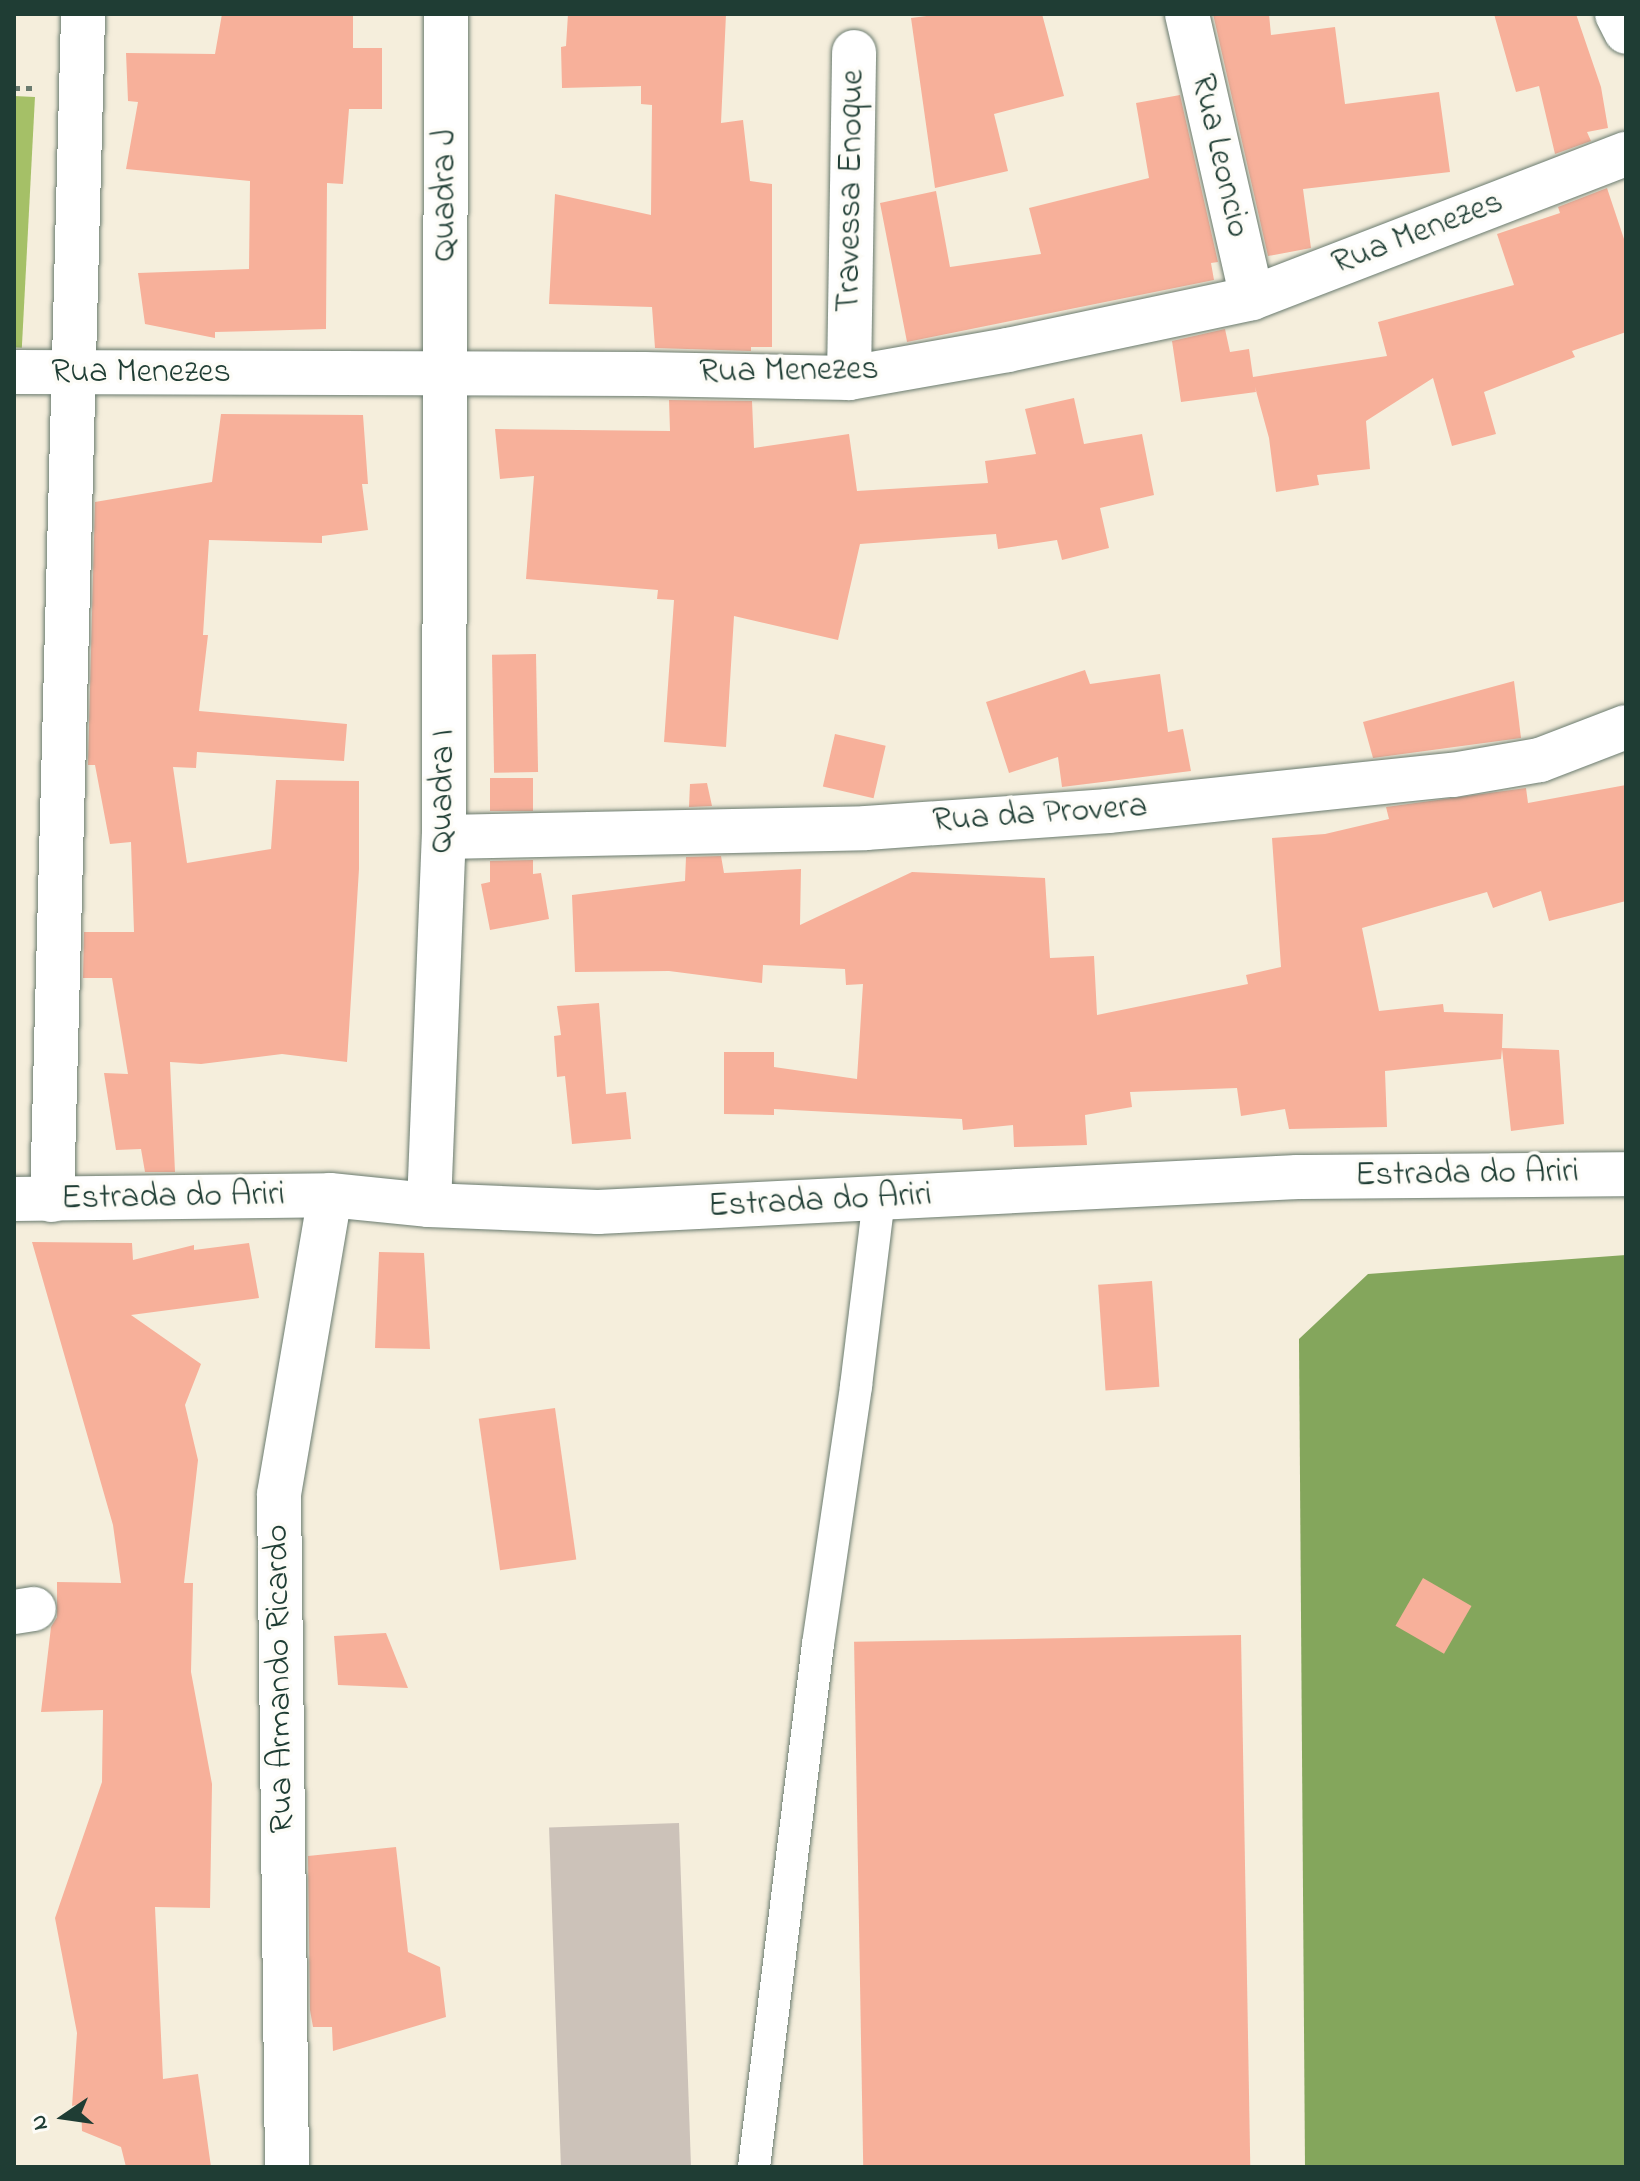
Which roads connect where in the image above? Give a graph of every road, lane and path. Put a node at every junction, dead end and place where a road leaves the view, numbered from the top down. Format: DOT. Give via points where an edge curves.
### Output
graph roads {
  1 [pos="83,14"];
  2 [pos="446,14"];
  3 [pos="1187,14"];
  4 [pos="1617,14"];
  5 [pos="1626,32"];
  6 [pos="854,52"];
  7 [pos="1626,154"];
  8 [pos="1252,298"];
  9 [pos="14,372"];
  10 [pos="74,374"];
  11 [pos="446,375"];
  12 [pos="849,378"];
  13 [pos="1626,727"];
  14 [pos="444,837"];
  15 [pos="1626,1174"];
  16 [pos="330,1195"];
  17 [pos="33,1199"];
  18 [pos="879,1199"];
  19 [pos="429,1205"];
  20 [pos="287,2167"];
  21 [pos="754,2167"];
  1 -- 10 [label="street"];
  2 -- 11 [label="street, Quadra J"];
  3 -- 8 [label="street, Rua Leoncio"];
  4 -- 5 [label="street"];
  6 -- 12 [label="street, Travessa Enoque"];
  7 -- 8 [label="street, Rua Menezes"];
  8 -- 12 [label="street, Rua Menezes"];
  9 -- 10 [label="street, Rua Menezes"];
  10 -- 11 [label="street, Rua Menezes"];
  10 -- 17 [label="street"];
  11 -- 12 [label="street, Rua Menezes"];
  11 -- 14 [label="street, Quadra I"];
  13 -- 14 [label="street, Rua da Provera" via="1540,760 1453,775 1108,811 866,828"];
  14 -- 19 [label="street, Quadra I"];
  15 -- 18 [label="street, Estrada do Ariri" via="1297,1177"];
  16 -- 17 [label="street, Estrada do Ariri"];
  16 -- 19 [label="street, Estrada do Ariri"];
  16 -- 20 [label="street, Rua Armando Ricardo" via="279,1494"];
  18 -- 19 [label="street, Estrada do Ariri" via="598,1212"];
  18 -- 21 [label="lane"];
}
